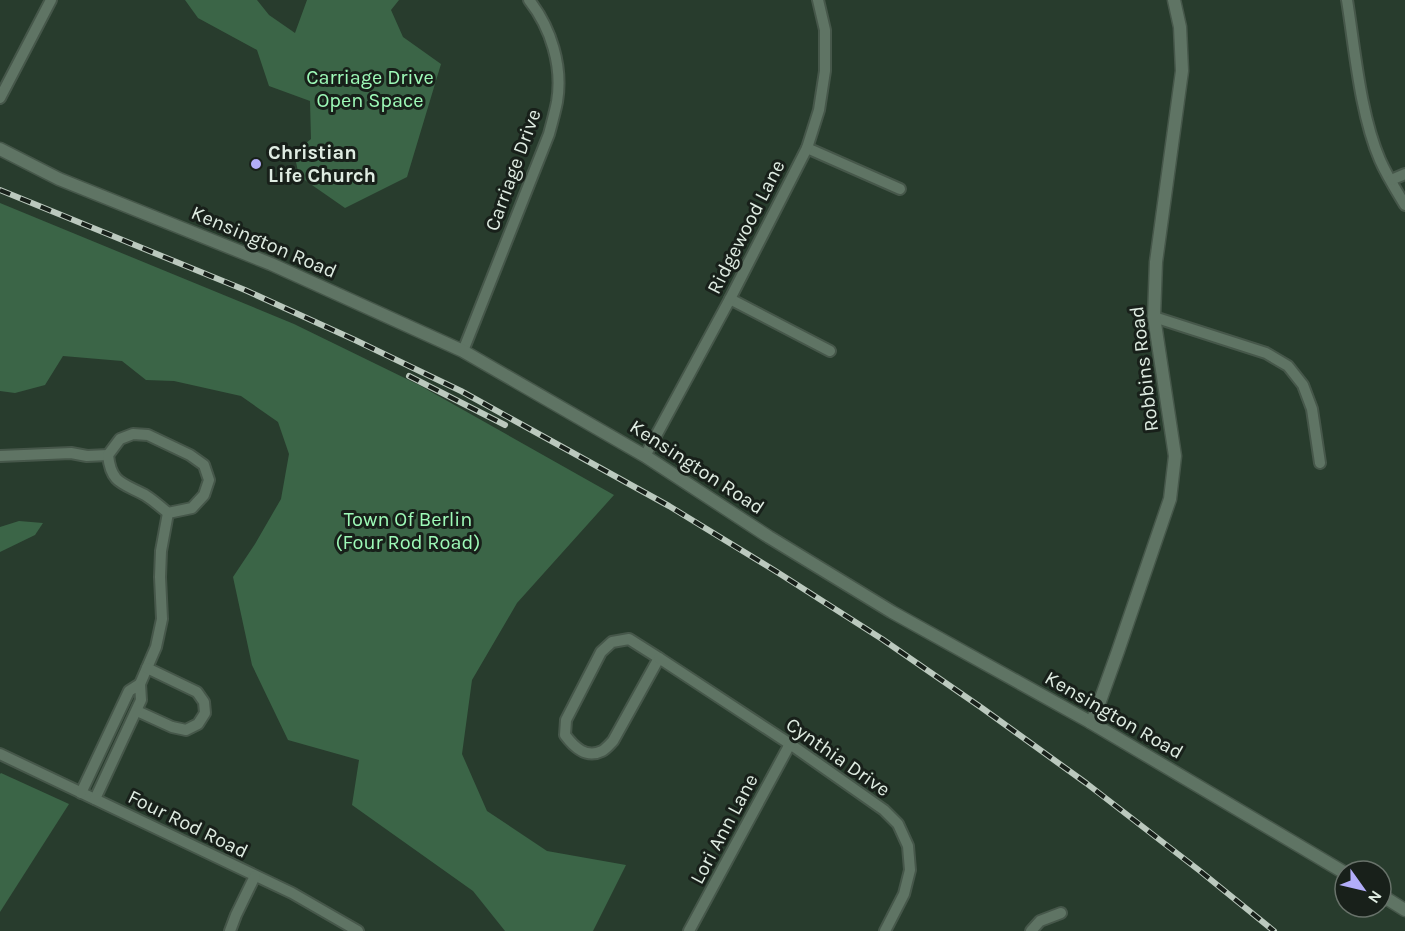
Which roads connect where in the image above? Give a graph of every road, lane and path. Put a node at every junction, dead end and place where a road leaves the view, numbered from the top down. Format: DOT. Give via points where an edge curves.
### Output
graph roads {
  1 [pos="51,0"];
  2 [pos="529,0"];
  3 [pos="818,0"];
  4 [pos="1174,0"];
  5 [pos="1347,0"];
  6 [pos="0,98"];
  7 [pos="807,148"];
  8 [pos="0,149"];
  9 [pos="1405,174"];
  10 [pos="1391,180"];
  11 [pos="900,189"];
  12 [pos="1405,205"];
  13 [pos="730,299"];
  14 [pos="1154,317"];
  15 [pos="463,351"];
  16 [pos="830,351"];
  17 [pos="108,455"];
  18 [pos="0,456"];
  19 [pos="645,456"];
  20 [pos="1320,463"];
  21 [pos="168,513"];
  22 [pos="659,658"];
  23 [pos="147,668"];
  24 [pos="140,684"];
  25 [pos="136,711"];
  26 [pos="1090,722"];
  27 [pos="790,744"];
  28 [pos="0,754"];
  29 [pos="81,793"];
  30 [pos="95,799"];
  31 [pos="1333,866"];
  32 [pos="255,876"];
  33 [pos="1061,913"];
  34 [pos="694,929"];
  35 [pos="230,931"];
  36 [pos="358,931"];
  37 [pos="885,931"];
  38 [pos="1030,931"];
  1 -- 6 [label="street"];
  2 -- 15 [label="street, Carriage Drive" via="552,39 558,70 557,100 549,134"];
  3 -- 7 [label="street, Ridgewood Lane" via="825,30 825,71 819,110"];
  4 -- 14 [label="street, Robbins Road" via="1182,71 1156,262"];
  5 -- 10 [label="street" via="1371,136"];
  7 -- 11 [label="street"];
  7 -- 13 [label="street, Ridgewood Lane"];
  8 -- 15 [label="street, Kensington Road" via="59,179 270,264"];
  9 -- 10 [label="street"];
  10 -- 12 [label="street"];
  13 -- 16 [label="street"];
  13 -- 19 [label="street, Ridgewood Lane"];
  14 -- 20 [label="street" via="1266,353 1288,366 1303,386 1312,409"];
  14 -- 26 [label="street, Robbins Road" via="1175,456 1170,499"];
  15 -- 19 [label="street, Kensington Road"];
  17 -- 18 [label="street"];
  17 -- 21 [label="street" via="109,468 118,482 148,497"];
  17 -- 21 [label="street" via="120,439 133,434 148,435 204,465 209,480 204,495 192,508"];
  19 -- 26 [label="street, Kensington Road" via="892,612"];
  21 -- 23 [label="street" via="161,551 162,619"];
  22 -- 22 [label="street, Cynthia Drive" via="629,639 612,642 601,652 566,720 565,735 573,746 587,754 601,751 613,741"];
  22 -- 27 [label="street, Cynthia Drive"];
  23 -- 24 [label="street"];
  23 -- 25 [label="street" via="197,692 204,702 205,714 198,724 186,730"];
  24 -- 25 [label="street" via="141,700"];
  24 -- 29 [label="street" via="129,691"];
  25 -- 30 [label="street"];
  26 -- 31 [label="street, Kensington Road"];
  27 -- 34 [label="street, Lori Ann Lane"];
  27 -- 37 [label="street, Cynthia Drive" via="898,824 908,846 910,870 904,894"];
  28 -- 29 [label="street, Four Rod Road"];
  29 -- 30 [label="street, Four Rod Road"];
  30 -- 32 [label="street, Four Rod Road"];
  32 -- 35 [label="street"];
  32 -- 36 [label="street, Four Rod Road"];
  33 -- 38 [label="street" via="1040,921"];
}
